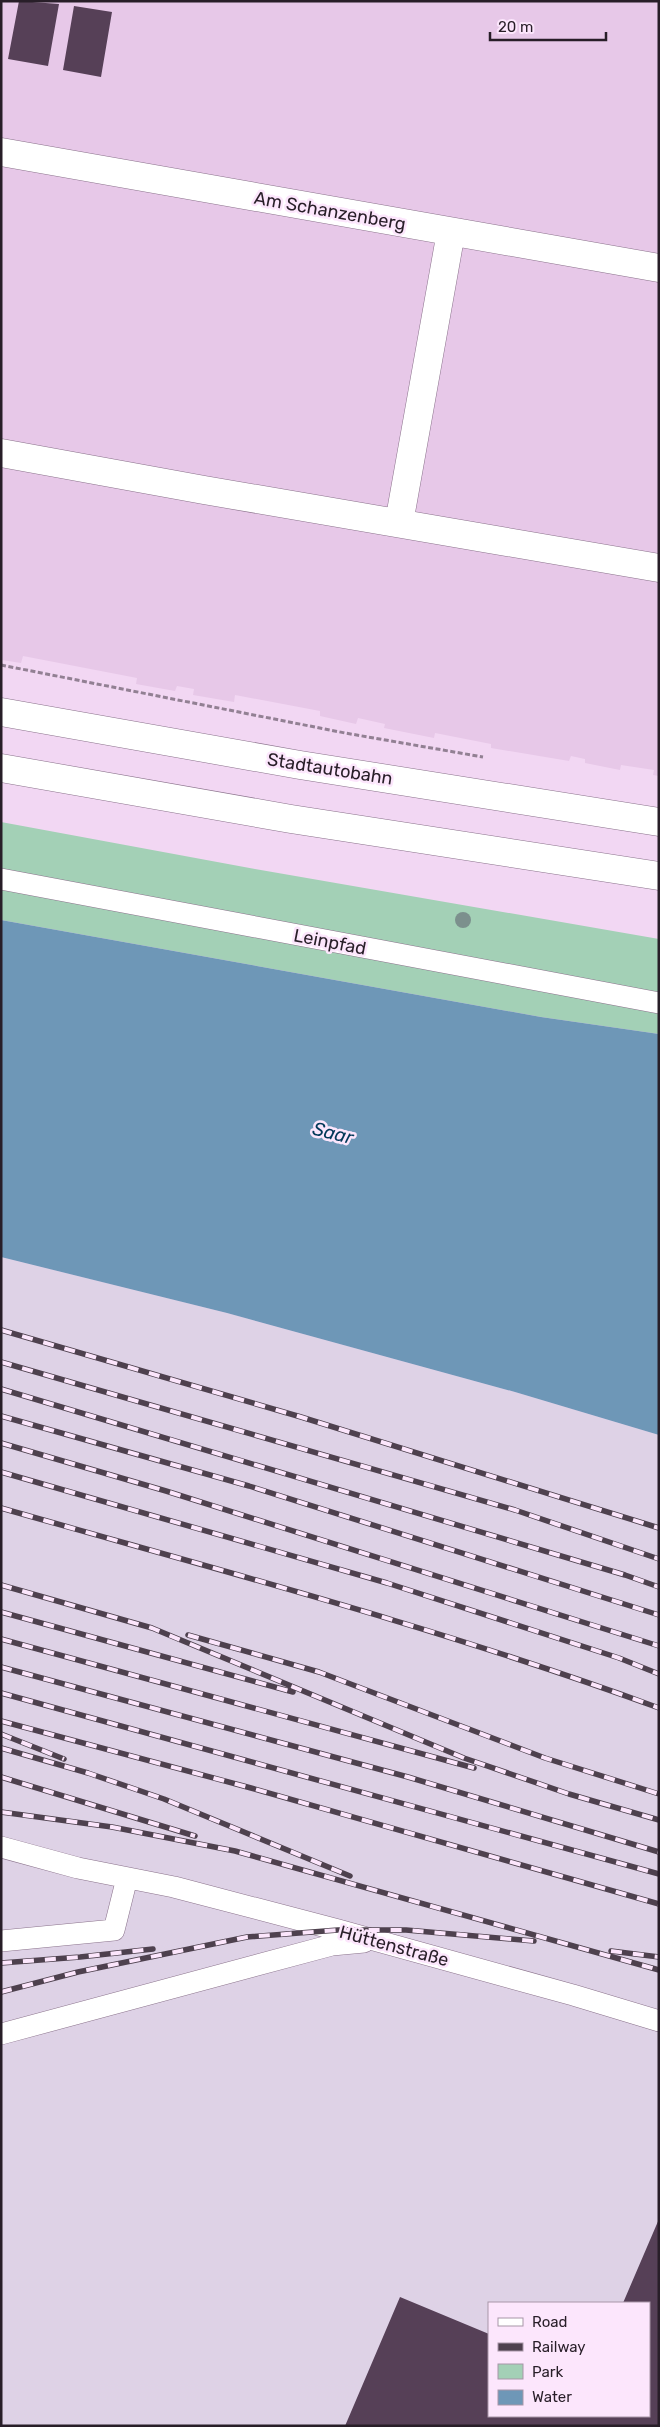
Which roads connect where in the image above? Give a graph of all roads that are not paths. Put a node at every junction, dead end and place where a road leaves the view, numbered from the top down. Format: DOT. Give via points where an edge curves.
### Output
graph roads {
  1 [pos="1,152"];
  2 [pos="451,232"];
  3 [pos="659,268"];
  4 [pos="1,453"];
  5 [pos="399,523"];
  6 [pos="659,568"];
  7 [pos="1,712"];
  8 [pos="1,768"];
  9 [pos="659,822"];
  10 [pos="659,876"];
  11 [pos="1,879"];
  12 [pos="659,1003"];
  13 [pos="1,1847"];
  14 [pos="127,1878"];
  15 [pos="376,1940"];
  16 [pos="1,1941"];
  17 [pos="659,2021"];
  18 [pos="1,2034"];
  1 -- 2 [label="main road, Am Schanzenberg"];
  2 -- 3 [label="main road, Am Schanzenberg"];
  2 -- 5 [label="main road"];
  4 -- 5 [label="main road"];
  5 -- 6 [label="main road"];
  7 -- 9 [label="main road, Stadtautobahn" via="300,765"];
  8 -- 10 [label="main road" via="291,819"];
  11 -- 12 [label="lane, Leinpfad"];
  13 -- 14 [label="lane, Hüttenstraße"];
  14 -- 15 [label="lane, Hüttenstraße" via="174,1887"];
  14 -- 16 [label="lane" via="114,1930"];
  15 -- 17 [label="lane, Hüttenstraße"];
  15 -- 18 [label="lane" via="332,1946"];
}
